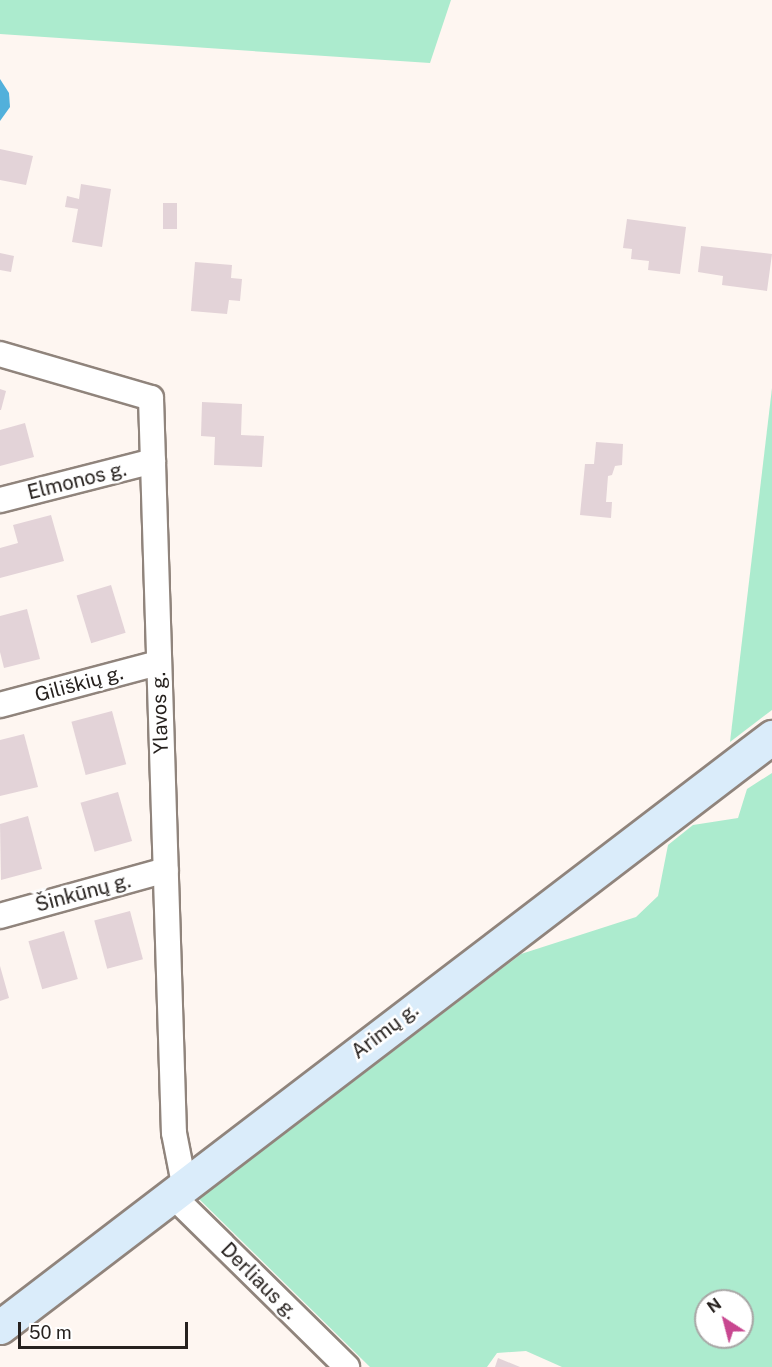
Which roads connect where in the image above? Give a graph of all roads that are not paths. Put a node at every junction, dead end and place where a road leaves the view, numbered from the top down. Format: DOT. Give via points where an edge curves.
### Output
graph roads {
  1 [pos="0,354"];
  2 [pos="153,461"];
  3 [pos="0,500"];
  4 [pos="158,663"];
  5 [pos="0,705"];
  6 [pos="772,736"];
  7 [pos="166,870"];
  8 [pos="0,916"];
  9 [pos="178,1189"];
  10 [pos="0,1327"];
  11 [pos="347,1367"];
  1 -- 2 [label="street, Ylavos g." via="151,398"];
  2 -- 3 [label="street, Elmonos g."];
  2 -- 4 [label="street, Ylavos g."];
  4 -- 5 [label="street, Giliškių g."];
  4 -- 7 [label="street, Ylavos g."];
  6 -- 9 [label="main road, Arimų g."];
  7 -- 8 [label="street, Šinkūnų g."];
  7 -- 9 [label="street, Ylavos g."];
  9 -- 10 [label="main road, Arimų g."];
  9 -- 11 [label="street, Derliaus g."];
}
